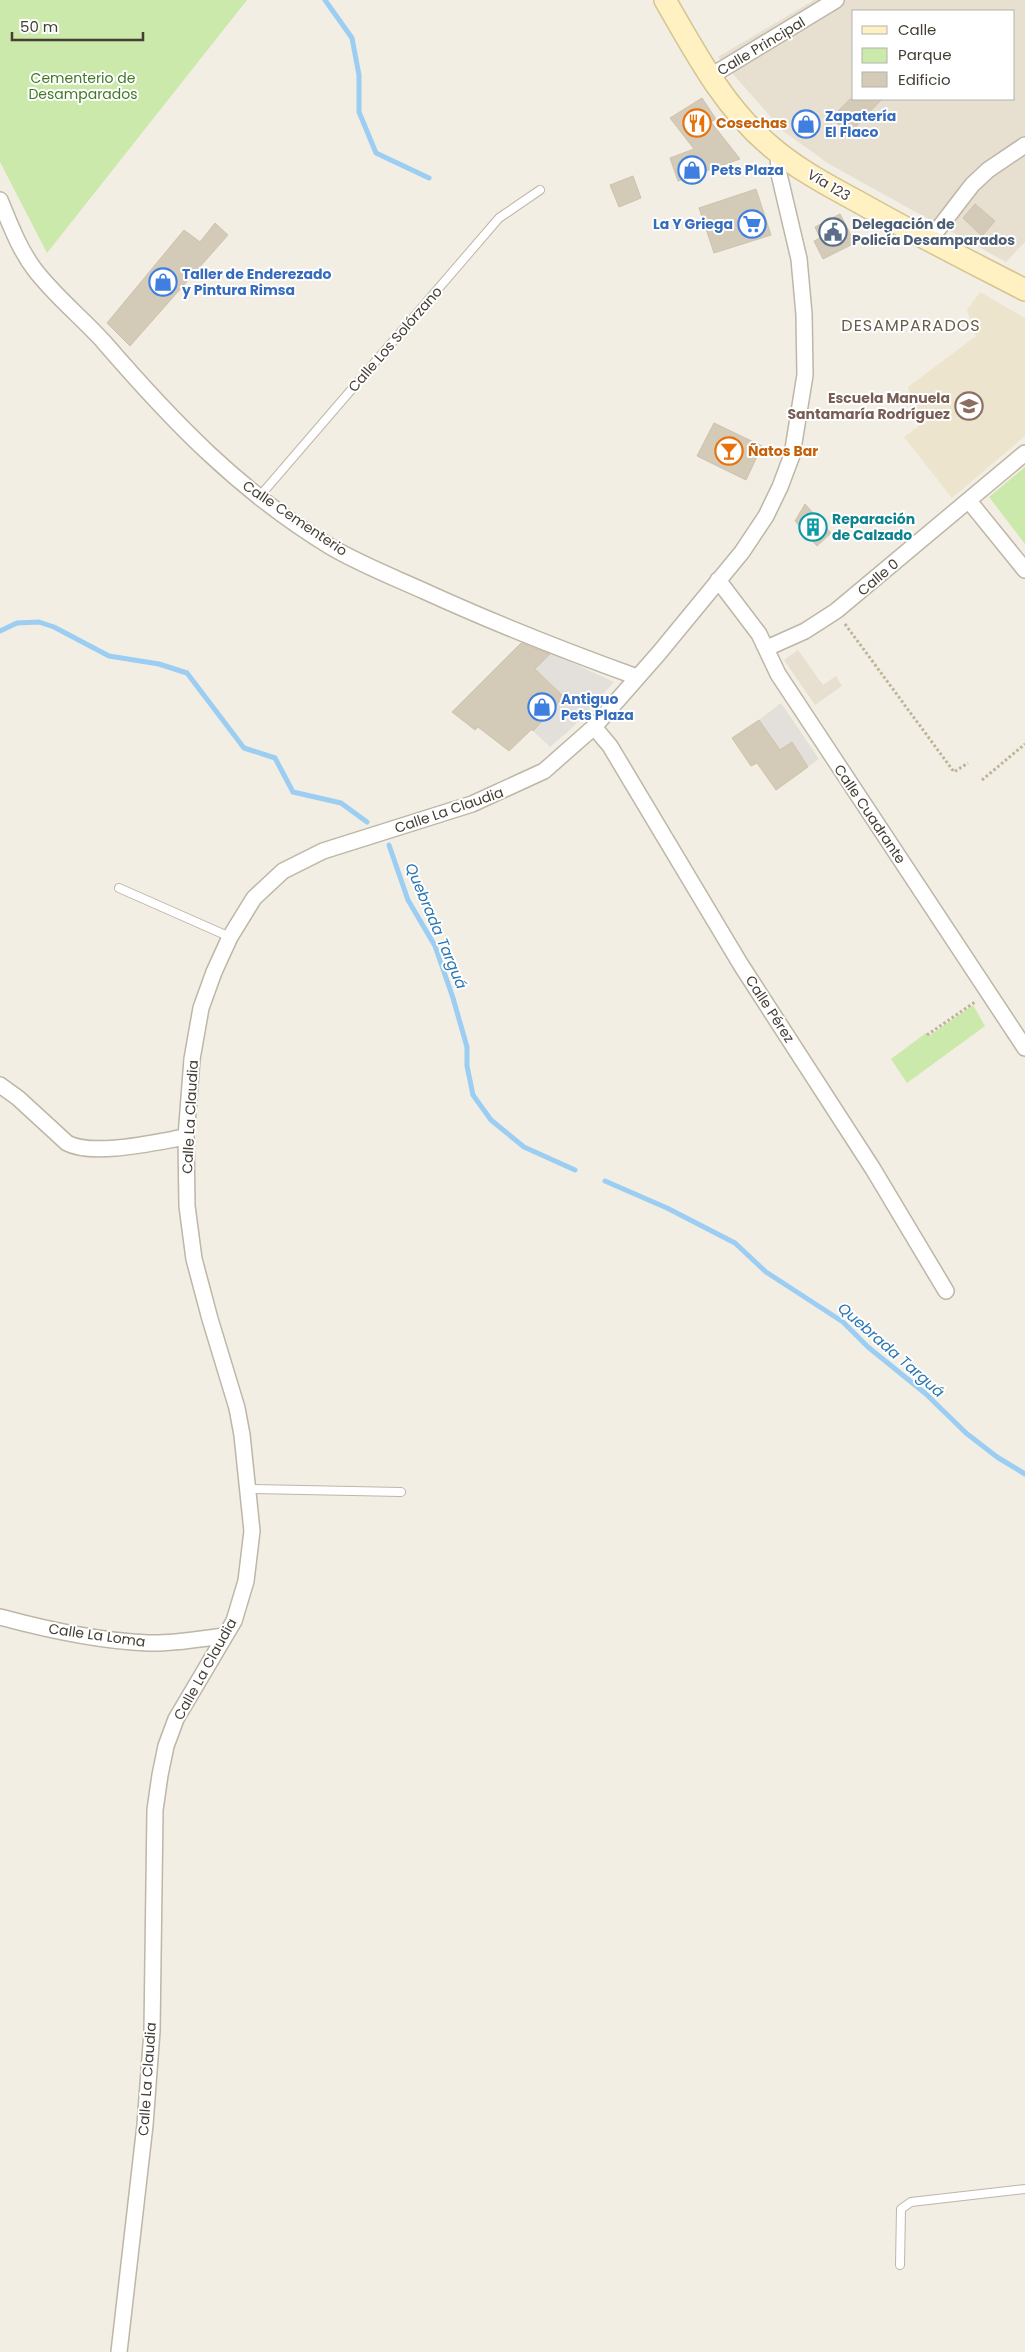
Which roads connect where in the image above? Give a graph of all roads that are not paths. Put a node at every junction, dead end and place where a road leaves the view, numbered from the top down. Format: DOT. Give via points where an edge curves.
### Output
graph roads {
  1 [pos="665,0"];
  2 [pos="836,0"];
  3 [pos="711,76"];
  4 [pos="1025,145"];
  5 [pos="778,152"];
  6 [pos="540,190"];
  7 [pos="0,200"];
  8 [pos="928,241"];
  9 [pos="1025,290"];
  10 [pos="1025,454"];
  11 [pos="259,497"];
  12 [pos="969,501"];
  13 [pos="1025,570"];
  14 [pos="718,580"];
  15 [pos="767,648"];
  16 [pos="637,677"];
  17 [pos="594,727"];
  18 [pos="119,888"];
  19 [pos="230,937"];
  20 [pos="1025,1048"];
  21 [pos="0,1085"];
  22 [pos="186,1137"];
  23 [pos="946,1291"];
  24 [pos="249,1489"];
  25 [pos="401,1492"];
  26 [pos="0,1617"];
  27 [pos="224,1636"];
  28 [pos="1025,2189"];
  29 [pos="900,2265"];
  30 [pos="119,2352"];
  1 -- 3 [label="main road, Vía 123"];
  2 -- 3 [label="street, Calle Principal"];
  3 -- 5 [label="main road, Vía 123" via="752,128"];
  4 -- 8 [label="street" via="972,185"];
  5 -- 8 [label="main road, Vía 123" via="825,183"];
  5 -- 14 [label="street, Calle La Claudia" via="781,182 798,259 804,314 805,375 792,454 783,479 766,516"];
  6 -- 11 [label="lane, Calle Los Solórzano" via="499,218"];
  7 -- 11 [label="street, Calle Cementerio" via="34,269 197,444"];
  8 -- 9 [label="main road, Vía 123"];
  10 -- 12 [label="street, Calle 0"];
  11 -- 16 [label="street, Calle Cementerio" via="332,547 386,574 478,616"];
  12 -- 13 [label="street"];
  12 -- 15 [label="street, Calle 0" via="836,611"];
  14 -- 15 [label="street, Calle Cuadrante"];
  14 -- 16 [label="street, Calle La Claudia"];
  15 -- 20 [label="street, Calle Cuadrante" via="778,674"];
  16 -- 17 [label="street, Calle La Claudia"];
  17 -- 19 [label="street, Calle La Claudia" via="544,771 522,783 472,804 323,851 291,866 254,898"];
  17 -- 23 [label="street, Calle Pérez" via="610,746 741,965 873,1169"];
  18 -- 19 [label="lane"];
  19 -- 22 [label="street, Calle La Claudia" via="201,1008 192,1060"];
  21 -- 22 [label="street" via="67,1144 76,1148 96,1149"];
  22 -- 24 [label="street, Calle La Claudia" via="189,1227 210,1319 237,1408"];
  24 -- 25 [label="lane"];
  24 -- 27 [label="street, Calle La Claudia" via="252,1531 249,1567 234,1620"];
  26 -- 27 [label="street, Calle La Loma" via="87,1637 148,1643"];
  27 -- 30 [label="street, Calle La Claudia" via="176,1719 160,1774 155,1810 152,2031 145,2125"];
  28 -- 29 [label="lane" via="906,2204 902,2209"];
}
